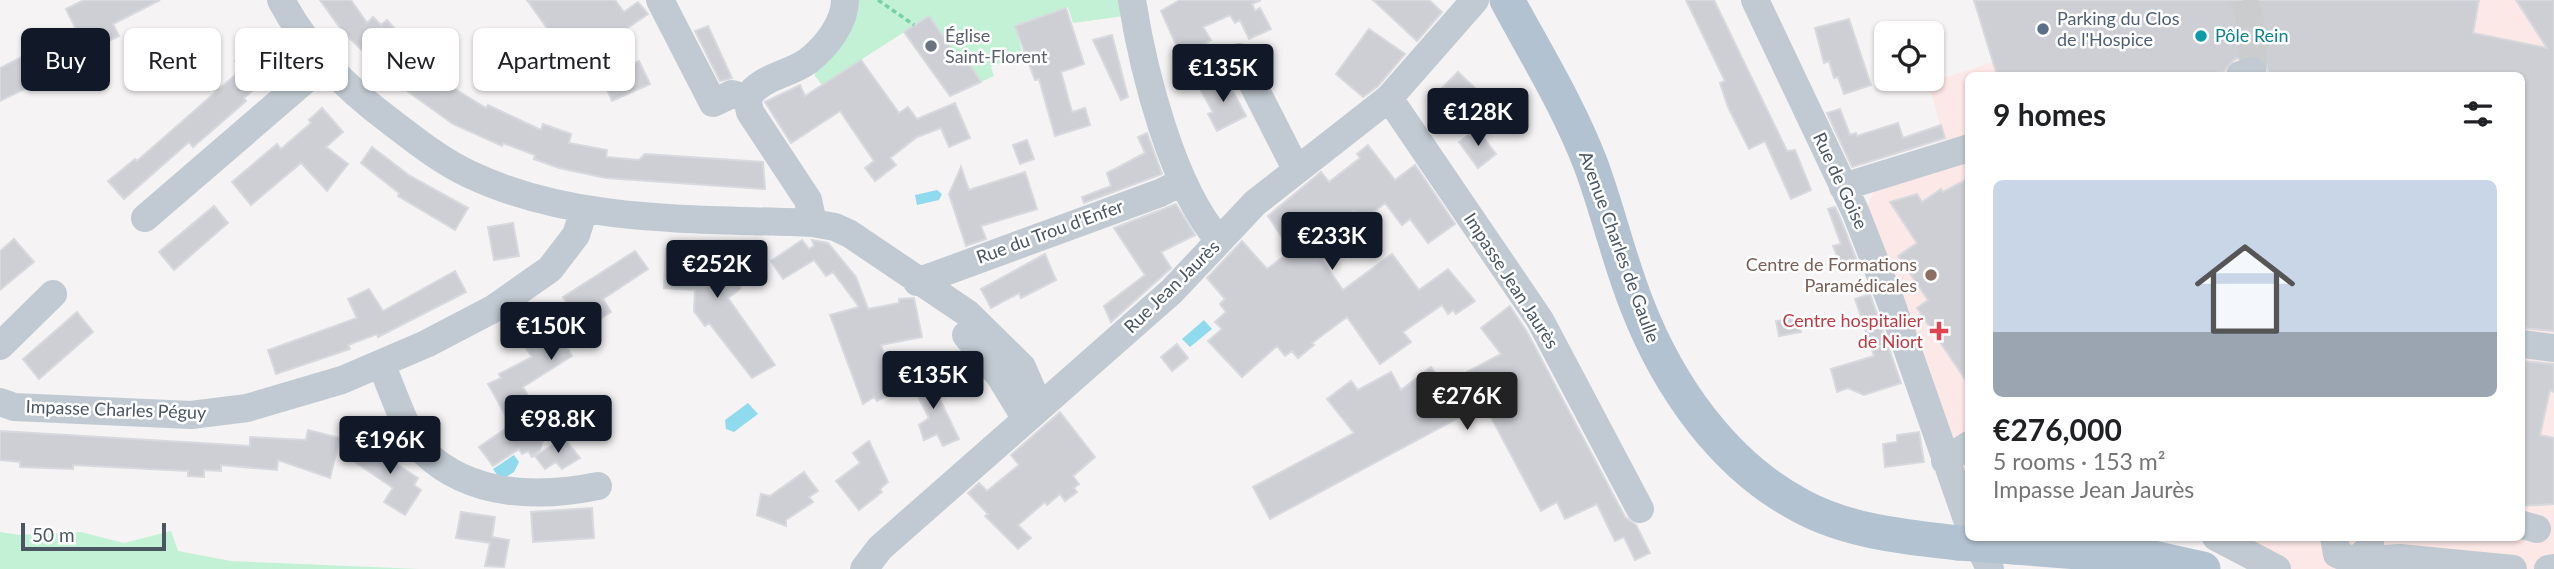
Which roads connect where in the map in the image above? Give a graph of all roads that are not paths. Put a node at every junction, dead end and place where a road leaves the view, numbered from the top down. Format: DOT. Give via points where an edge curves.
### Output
graph roads {
  1 [pos="281,0"];
  2 [pos="660,0"];
  3 [pos="845,0"];
  4 [pos="1132,0"];
  5 [pos="1475,0"];
  6 [pos="1507,0"];
  7 [pos="1755,0"];
  8 [pos="301,28"];
  9 [pos="1239,57"];
  10 [pos="348,86"];
  11 [pos="292,91"];
  12 [pos="747,98"];
  13 [pos="1389,98"];
  14 [pos="1965,149"];
  15 [pos="1296,169"];
  16 [pos="1182,182"];
  17 [pos="1843,187"];
  18 [pos="584,210"];
  19 [pos="145,218"];
  20 [pos="813,223"];
  21 [pos="1219,240"];
  22 [pos="917,282"];
  23 [pos="53,294"];
  24 [pos="2525,344"];
  25 [pos="0,346"];
  26 [pos="2554,348"];
  27 [pos="1011,356"];
  28 [pos="382,364"];
  29 [pos="1079,372"];
  30 [pos="0,402"];
  31 [pos="1030,415"];
  32 [pos="1965,448"];
  33 [pos="1945,461"];
  34 [pos="598,486"];
  35 [pos="1640,509"];
  36 [pos="1965,520"];
  37 [pos="1965,523"];
  38 [pos="1985,541"];
  39 [pos="2224,541"];
  40 [pos="2348,542"];
  41 [pos="2003,558"];
  42 [pos="2554,568"];
  43 [pos="864,569"];
  44 [pos="2203,569"];
  45 [pos="2277,569"];
  46 [pos="2513,569"];
  47 [pos="2549,569"];
  1 -- 8 [label="street"];
  2 -- 12 [label="street" via="713,103 732,94"];
  3 -- 12 [label="street" via="836,30 808,61 762,83"];
  4 -- 16 [label="street" via="1150,82"];
  5 -- 13 [label="street, Rue Jean Jaurès"];
  6 -- 37 [label="main road, Avenue Charles de Gaulle" via="1572,117 1654,345 1675,384 1707,426 1739,461 1800,506 1846,524 1885,533"];
  7 -- 17 [label="street, Rue de Goise"];
  9 -- 15 [label="street"];
  10 -- 18 [label="street" via="413,139 468,173"];
  11 -- 19 [label="street"];
  12 -- 20 [label="street" via="750,113 808,200"];
  13 -- 15 [label="street, Rue Jean Jaurès"];
  13 -- 35 [label="street, Impasse Jean Jaurès" via="1540,320"];
  14 -- 17 [label="street"];
  15 -- 21 [label="street, Rue Jean Jaurès"];
  16 -- 21 [label="street"];
  16 -- 22 [label="street, Rue du Trou d'Enfer"];
  17 -- 33 [label="street, Rue de Goise" via="1890,300"];
  18 -- 20 [label="street"];
  18 -- 28 [label="street, Impasse Charles Péguy" via="576,235 550,270 493,309"];
  20 -- 22 [label="street" via="850,234"];
  21 -- 29 [label="street, Rue Jean Jaurès" via="1172,291"];
  22 -- 27 [label="street" via="967,313"];
  22 -- 31 [label="street" via="981,351"];
  23 -- 25 [label="street"];
  24 -- 26 [label="street"];
  27 -- 29 [label="street" via="1040,370"];
  27 -- 31 [label="street" via="1030,381 1035,397"];
  28 -- 30 [label="street, Impasse Charles Péguy" via="294,397 191,415 14,407"];
  28 -- 34 [label="street" via="424,452 468,482 515,492 560,494"];
  29 -- 31 [label="street, Rue Jean Jaurès"];
  31 -- 43 [label="street, Rue Jean Jaurès" via="880,548"];
  32 -- 33 [label="street"];
  33 -- 36 [label="street, Rue de Goise"];
  38 -- 41 [label="main road, Avenue Charles de Gaulle, bridge"];
  39 -- 45 [label="street"];
  40 -- 46 [label="street" via="2400,558"];
  41 -- 44 [label="main road, Avenue Charles de Gaulle" via="2121,554"];
  42 -- 47 [label="street"];
}
